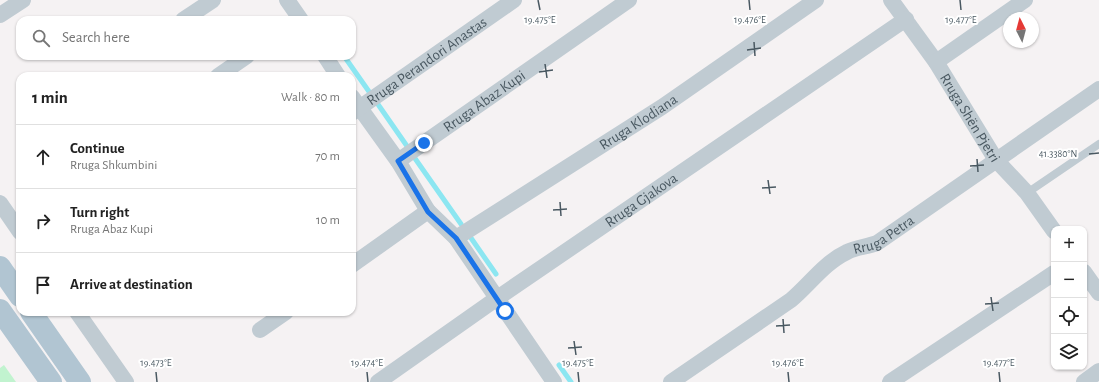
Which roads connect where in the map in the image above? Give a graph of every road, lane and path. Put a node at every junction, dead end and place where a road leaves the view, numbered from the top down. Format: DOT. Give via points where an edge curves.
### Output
graph roads {
  1 [pos="23,0"];
  2 [pos="213,0"];
  3 [pos="514,0"];
  4 [pos="629,0"];
  5 [pos="816,0"];
  6 [pos="891,0"];
  7 [pos="1025,0"];
  8 [pos="0,15"];
  9 [pos="189,16"];
  10 [pos="906,19"];
  11 [pos="241,60"];
  12 [pos="328,60"];
  13 [pos="936,62"];
  14 [pos="224,72"];
  15 [pos="335,72"];
  16 [pos="1099,89"];
  17 [pos="356,105"];
  18 [pos="356,108"];
  19 [pos="1099,144"];
  20 [pos="996,160"];
  21 [pos="398,161"];
  22 [pos="1027,193"];
  23 [pos="0,203"];
  24 [pos="428,212"];
  25 [pos="16,221"];
  26 [pos="1051,227"];
  27 [pos="456,238"];
  28 [pos="356,262"];
  29 [pos="0,267"];
  30 [pos="1051,275"];
  31 [pos="1087,276"];
  32 [pos="16,290"];
  33 [pos="1099,293"];
  34 [pos="496,299"];
  35 [pos="0,310"];
  36 [pos="34,316"];
  37 [pos="80,316"];
  38 [pos="280,316"];
  39 [pos="260,330"];
  40 [pos="1099,372"];
  41 [pos="51,382"];
  42 [pos="80,382"];
  43 [pos="126,382"];
  44 [pos="378,382"];
  45 [pos="554,382"];
  46 [pos="671,382"];
  47 [pos="890,382"];
  48 [pos="1084,382"];
  1 -- 8 [label="street"];
  2 -- 9 [label="street"];
  3 -- 17 [label="street, Rruga Perandori Anastas"];
  4 -- 21 [label="street, Rruga Abaz Kupi"];
  5 -- 27 [label="street, Rruga Klodiana" via="662,107"];
  6 -- 10 [label="street, Rruga Shën Pjetri"];
  7 -- 13 [label="street"];
  10 -- 13 [label="street, Rruga Shën Pjetri"];
  10 -- 34 [label="street, Rruga Gjakova"];
  11 -- 14 [label="street"];
  12 -- 15 [label="street"];
  13 -- 20 [label="street, Rruga Shën Pjetri"];
  16 -- 20 [label="street, Rruga Petra"];
  18 -- 21 [label="street"];
  19 -- 22 [label="lane"];
  20 -- 22 [label="street, Rruga Shën Pjetri"];
  20 -- 46 [label="street, Rruga Petra" via="877,243 854,249 836,259 823,268 791,300"];
  21 -- 24 [label="street"];
  22 -- 26 [label="street, Rruga Shën Pjetri"];
  23 -- 25 [label="street"];
  24 -- 27 [label="street"];
  24 -- 28 [label="street"];
  27 -- 34 [label="street"];
  29 -- 32 [label="main road"];
  30 -- 47 [label="street"];
  31 -- 33 [label="street"];
  34 -- 44 [label="street, Rruga Gjakova"];
  34 -- 45 [label="street"];
  35 -- 41 [label="main road"];
  36 -- 42 [label="main road"];
  37 -- 43 [label="street"];
  38 -- 39 [label="street"];
  40 -- 48 [label="street"];
}
